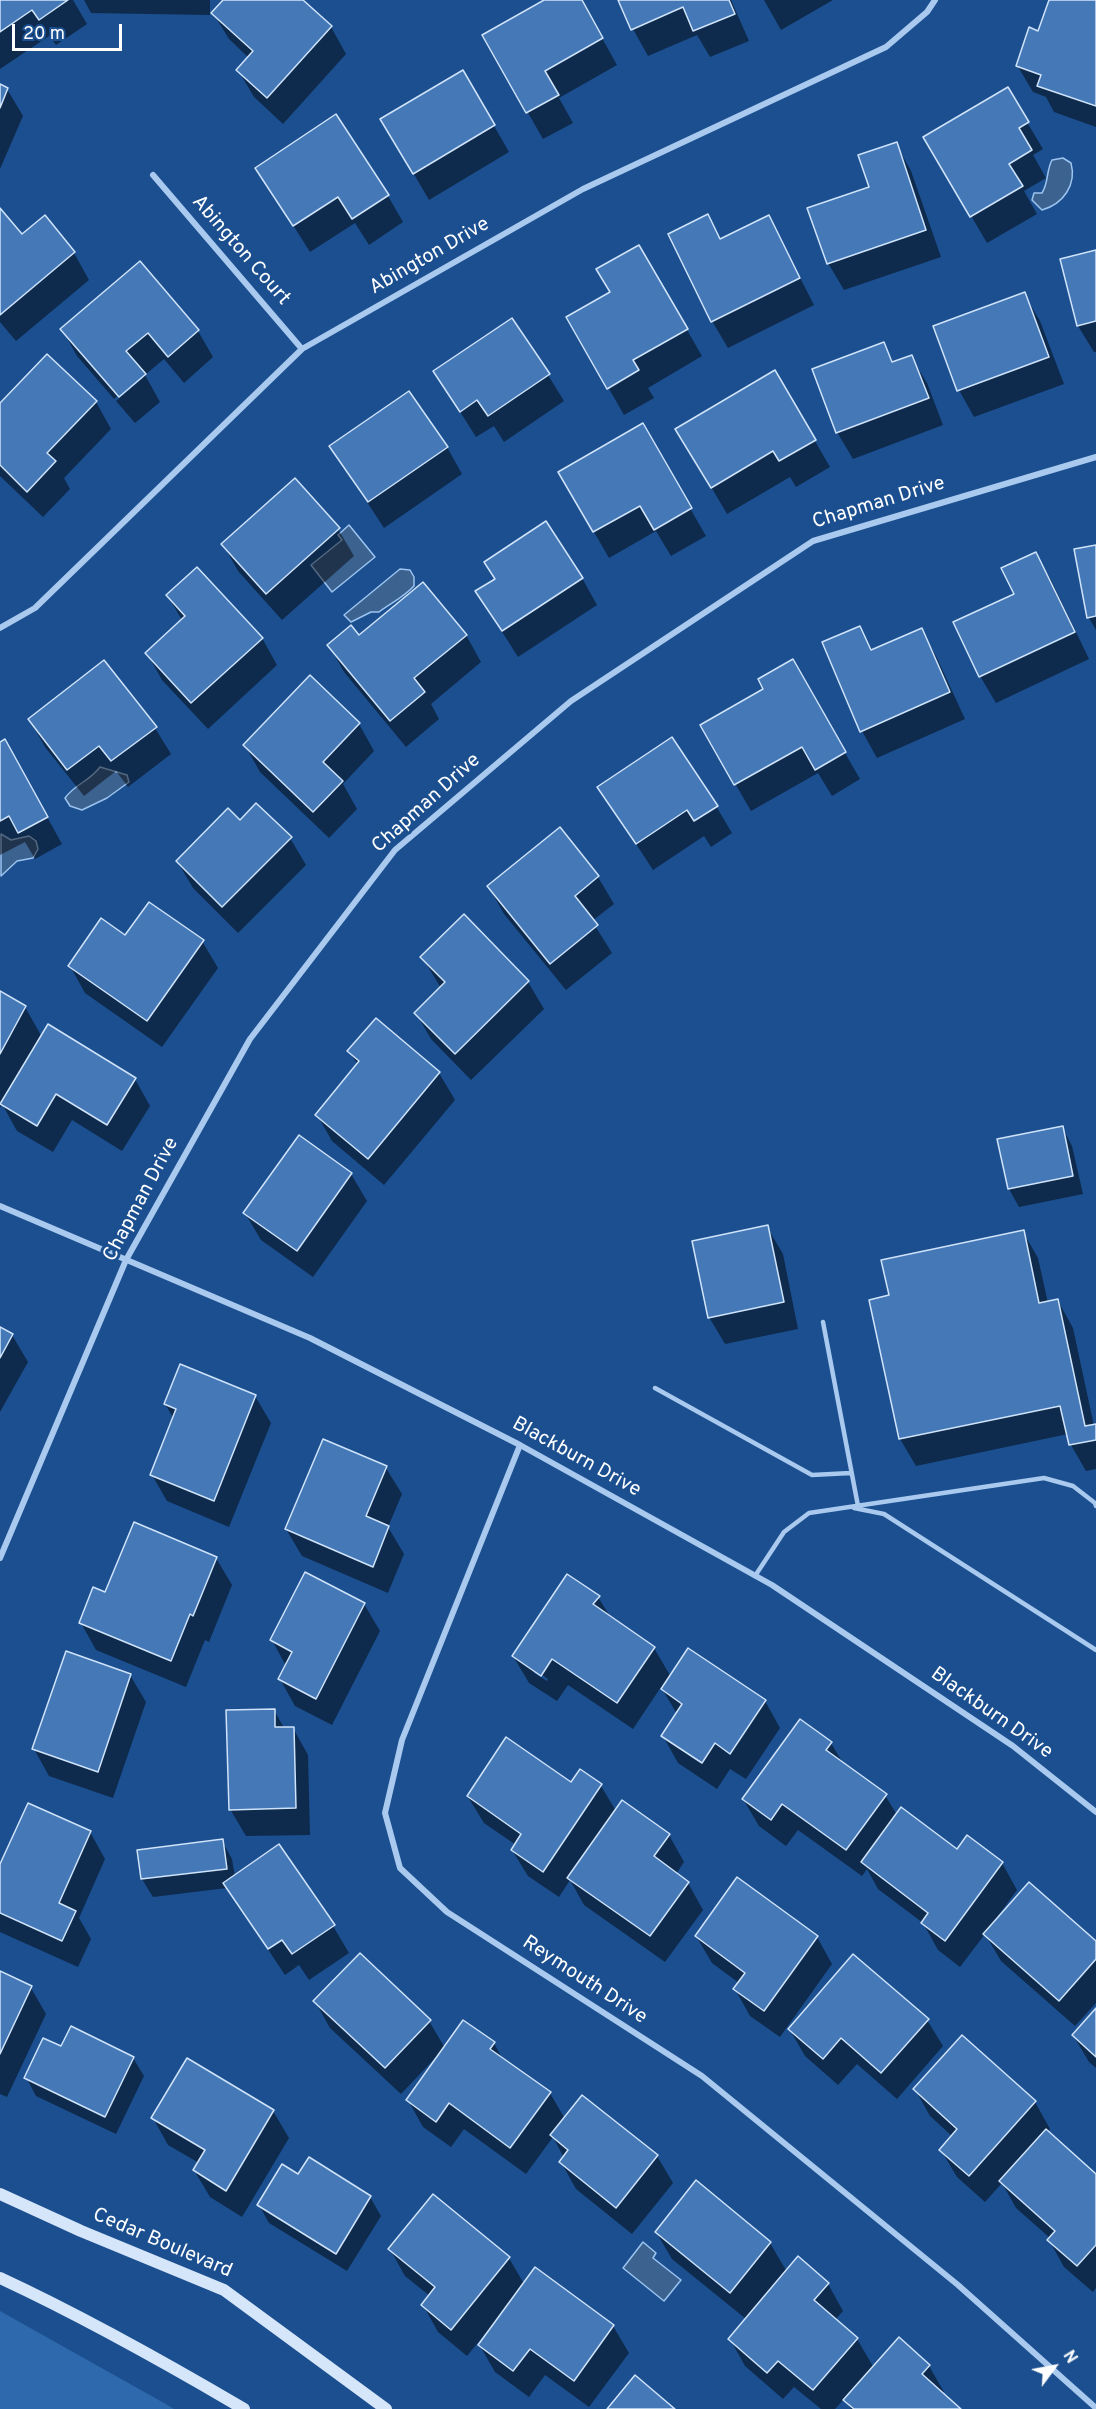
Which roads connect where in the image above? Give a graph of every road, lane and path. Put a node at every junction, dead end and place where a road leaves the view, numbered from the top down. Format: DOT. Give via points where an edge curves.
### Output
graph roads {
  1 [pos="935,0"];
  2 [pos="153,175"];
  3 [pos="302,349"];
  4 [pos="1096,457"];
  5 [pos="0,628"];
  6 [pos="0,1206"];
  7 [pos="126,1260"];
  8 [pos="823,1322"];
  9 [pos="655,1388"];
  10 [pos="520,1445"];
  11 [pos="851,1473"];
  12 [pos="858,1506"];
  13 [pos="1096,1506"];
  14 [pos="848,1507"];
  15 [pos="0,1558"];
  16 [pos="755,1576"];
  17 [pos="1096,1650"];
  18 [pos="1096,1812"];
  19 [pos="0,2194"];
  20 [pos="0,2278"];
  21 [pos="1096,2408"];
  22 [pos="244,2409"];
  23 [pos="386,2409"];
  1 -- 3 [label="street, Abington Drive" via="927,12 886,47 583,189"];
  2 -- 3 [label="street, Abington Court"];
  3 -- 5 [label="street, Abington Drive" via="35,609"];
  4 -- 7 [label="street, Chapman Drive" via="813,541 571,701 395,850 250,1039"];
  6 -- 7 [label="street, Blackburn Drive"];
  7 -- 10 [label="street, Blackburn Drive" via="310,1338"];
  7 -- 15 [label="street, Chapman Drive"];
  8 -- 11 [label="lane"];
  9 -- 11 [label="lane" via="812,1475"];
  10 -- 16 [label="street, Blackburn Drive"];
  10 -- 21 [label="street, Reymouth Drive" via="402,1740 385,1814 400,1868 447,1912 702,2076 958,2285"];
  11 -- 12 [label="lane"];
  12 -- 13 [label="lane" via="1044,1478 1073,1486"];
  12 -- 14 [label="lane"];
  14 -- 16 [label="lane" via="809,1513 784,1532"];
  14 -- 17 [label="lane" via="884,1514"];
  16 -- 18 [label="street, Blackburn Drive" via="1013,1746"];
  19 -- 23 [label="main road, Cedar Boulevard" via="224,2290"];
  20 -- 22 [label="main road" via="58,2305"];
}
